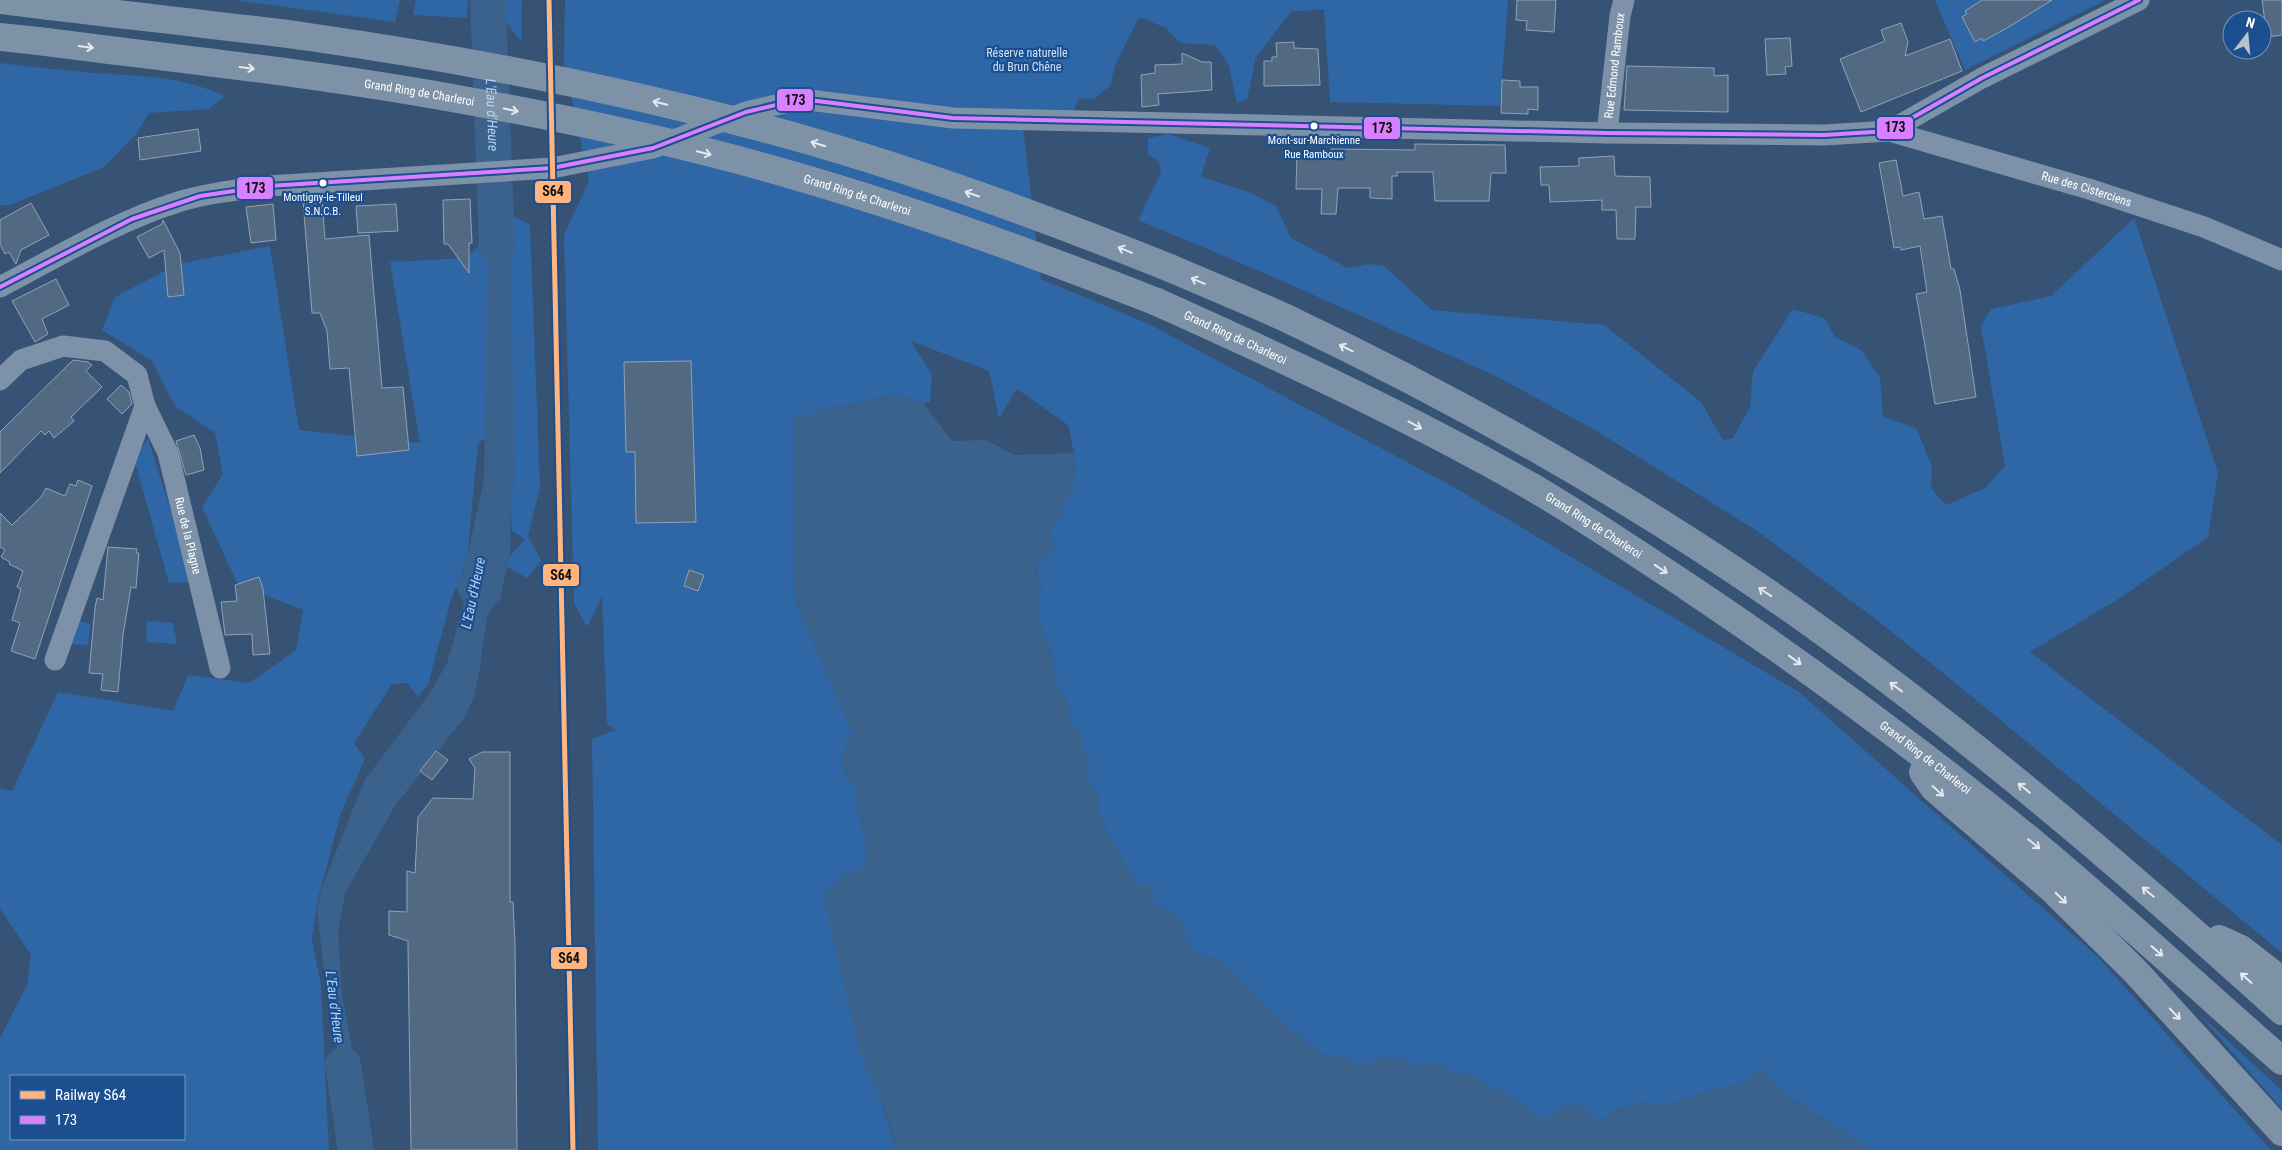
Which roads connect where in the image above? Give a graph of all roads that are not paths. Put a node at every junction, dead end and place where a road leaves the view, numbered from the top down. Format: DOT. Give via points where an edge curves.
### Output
graph roads {
  1 [pos="0,0"];
  2 [pos="1624,0"];
  3 [pos="2139,0"];
  4 [pos="0,37"];
  5 [pos="1889,130"];
  6 [pos="1607,133"];
  7 [pos="2282,260"];
  8 [pos="0,287"];
  9 [pos="0,380"];
  10 [pos="145,406"];
  11 [pos="55,660"];
  12 [pos="220,668"];
  13 [pos="1900,738"];
  14 [pos="2186,924"];
  15 [pos="2282,981"];
  16 [pos="2282,1011"];
  17 [pos="2282,1062"];
  18 [pos="2282,1132"];
  14 -- 1 [label="highway, one-way, bridge" via="1930,712 1790,608 1659,522 1550,456 1390,369 1285,318 1170,268 1067,226 942,183 790,136 627,95 467,63 308,37"];
  2 -- 6 [label="street, Rue Edmond Ramboux"];
  3 -- 5 [label="street" via="1982,78"];
  4 -- 13 [label="highway, Grand Ring de Charleroi, one-way, bridge" via="404,90 622,133 784,172 1053,261 1157,302 1267,351 1372,402 1532,488 1642,556 1769,641"];
  5 -- 6 [label="street" via="1824,135"];
  5 -- 7 [label="street, Rue des Cisterciens" via="2098,192 2204,228"];
  6 -- 8 [label="street" via="953,118 801,99 746,112 653,148 552,168 224,191 178,202 86,243"];
  9 -- 10 [label="street, Rue de la Plagne" via="21,360 63,346 105,351 137,375"];
  10 -- 11 [label="street"];
  10 -- 12 [label="street, Rue de la Plagne" via="168,452"];
  13 -- 17 [label="highway, Grand Ring de Charleroi, one-way" via="2037,846"];
  13 -- 18 [label="highway, one-way" via="1934,788 2052,889 2135,971"];
  14 -- 15 [label="highway" via="2241,949"];
  16 -- 14 [label="highway, one-way"];
}
